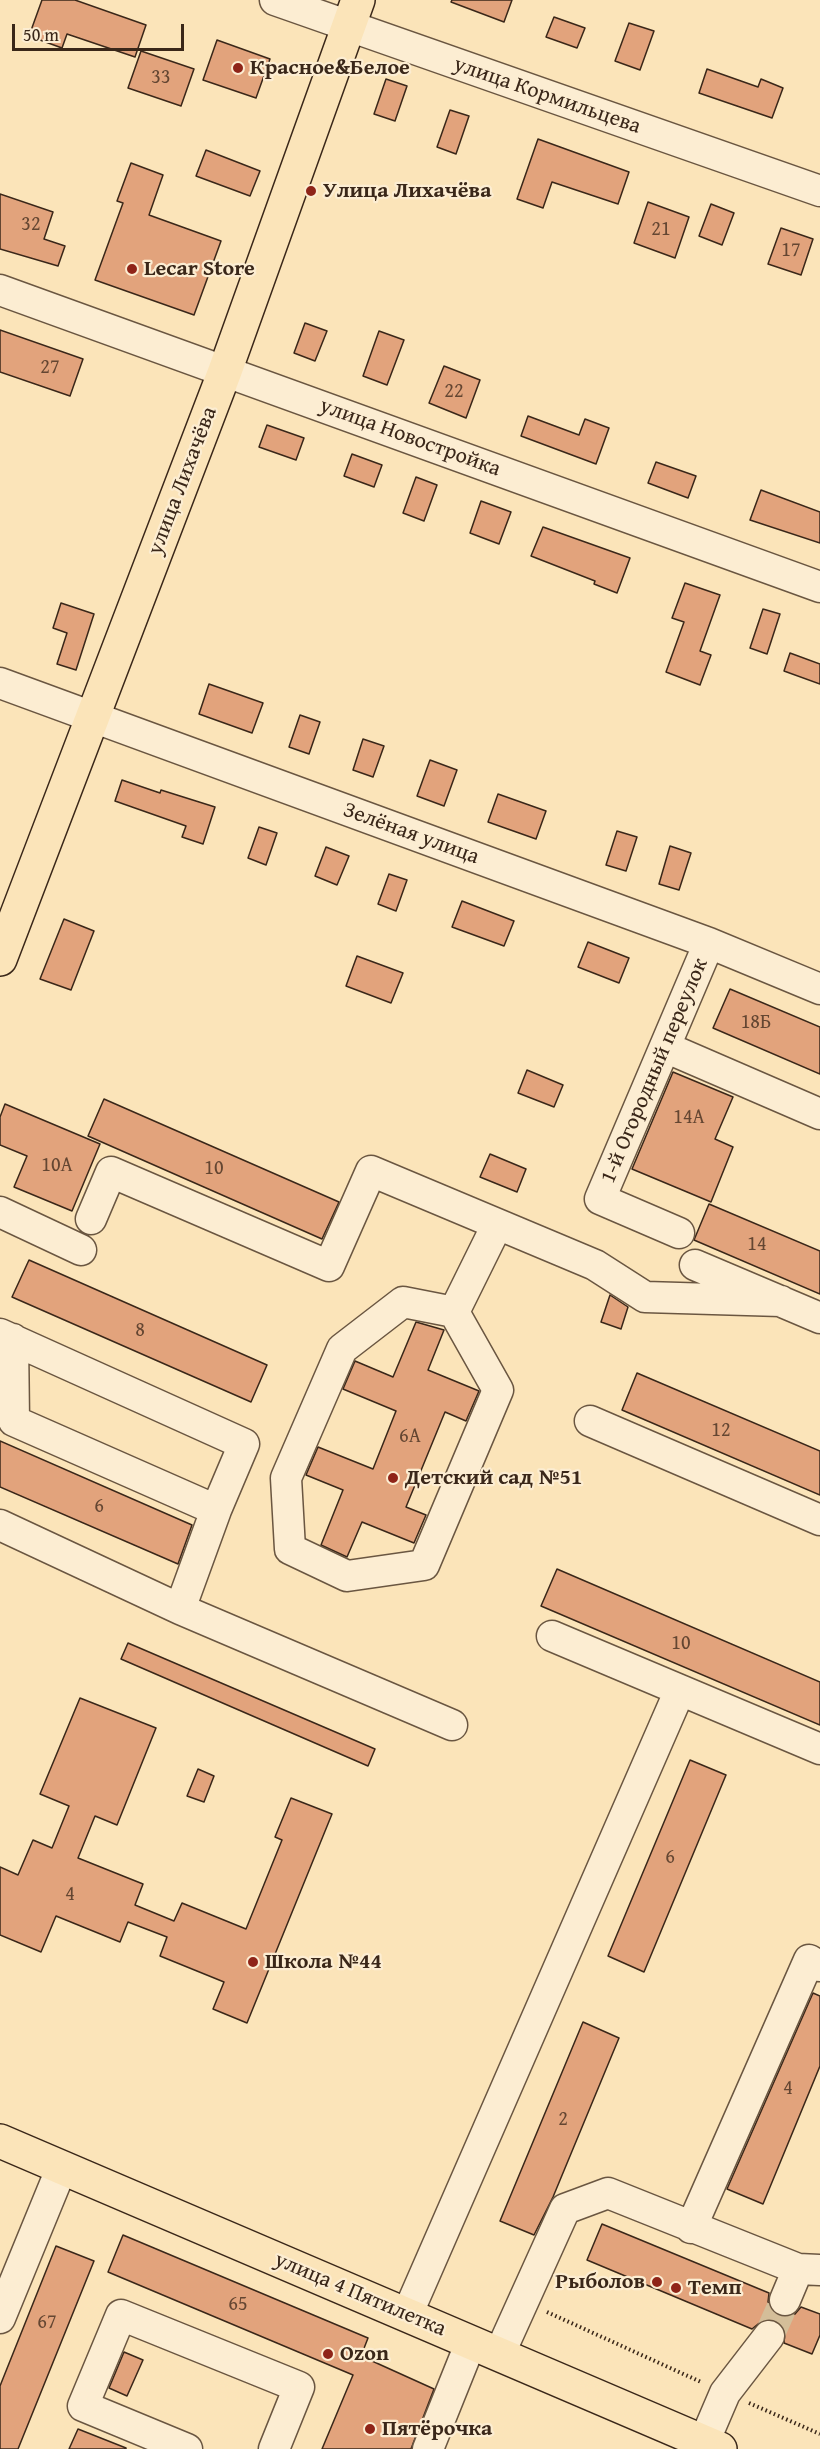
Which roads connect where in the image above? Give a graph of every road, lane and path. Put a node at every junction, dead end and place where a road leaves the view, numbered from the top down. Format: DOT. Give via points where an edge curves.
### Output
graph roads {
  1 [pos="275,0"];
  2 [pos="353,14"];
  3 [pos="820,191"];
  4 [pos="0,290"];
  5 [pos="225,371"];
  6 [pos="820,587"];
  7 [pos="0,683"];
  8 [pos="94,717"];
  9 [pos="709,943"];
  10 [pos="0,959"];
  11 [pos="820,989"];
  12 [pos="665,1047"];
  13 [pos="820,1114"];
  14 [pos="0,1212"];
  15 [pos="91,1219"];
  16 [pos="497,1225"];
  17 [pos="680,1233"];
  18 [pos="81,1250"];
  19 [pos="695,1265"];
  20 [pos="781,1301"];
  21 [pos="454,1312"];
  22 [pos="820,1318"];
  23 [pos="6,1336"];
  24 [pos="590,1421"];
  25 [pos="216,1510"];
  26 [pos="820,1520"];
  27 [pos="0,1525"];
  28 [pos="180,1609"];
  29 [pos="552,1636"];
  30 [pos="680,1690"];
  31 [pos="452,1725"];
  32 [pos="820,1749"];
  33 [pos="820,1966"];
  34 [pos="0,2141"];
  35 [pos="62,2167"];
  36 [pos="691,2228"];
  37 [pos="809,2270"];
  38 [pos="785,2300"];
  39 [pos="523,2302"];
  40 [pos="406,2315"];
  41 [pos="0,2318"];
  42 [pos="769,2336"];
  43 [pos="485,2348"];
  44 [pos="725,2393"];
  45 [pos="820,2434"];
  46 [pos="712,2446"];
  47 [pos="187,2449"];
  48 [pos="274,2449"];
  49 [pos="428,2449"];
  1 -- 2 [label="street, улица Кормильцева"];
  2 -- 3 [label="street, улица Кормильцева"];
  2 -- 5 [label="main road, улица Лихачёва"];
  4 -- 5 [label="street, улица Новостройка"];
  5 -- 6 [label="street, улица Новостройка"];
  5 -- 8 [label="main road, улица Лихачёва"];
  7 -- 8 [label="street, Зелёная улица"];
  8 -- 9 [label="street, Зелёная улица"];
  8 -- 10 [label="main road, улица Лихачёва"];
  9 -- 11 [label="street, Зелёная улица"];
  9 -- 12 [label="street, 1-й Огородный переулок"];
  12 -- 13 [label="street"];
  12 -- 17 [label="street, 1-й Огородный переулок" via="600,1199"];
  14 -- 18 [label="street"];
  15 -- 16 [label="street" via="111,1172 330,1266 372,1171"];
  16 -- 20 [label="street" via="595,1265 645,1297"];
  16 -- 21 [label="street"];
  19 -- 20 [label="street"];
  20 -- 22 [label="street"];
  21 -- 21 [label="street" via="403,1302 342,1349 286,1478 290,1549 347,1576 424,1565 498,1390"];
  23 -- 25 [label="street" via="14,1421"];
  23 -- 25 [label="street" via="244,1444"];
  24 -- 26 [label="street"];
  25 -- 28 [label="street"];
  27 -- 28 [label="street"];
  28 -- 31 [label="street"];
  29 -- 30 [label="street"];
  30 -- 32 [label="street"];
  30 -- 40 [label="street"];
  33 -- 36 [label="street" via="808,1960"];
  34 -- 35 [label="main road, улица 4 Пятилетка"];
  35 -- 40 [label="main road, улица 4 Пятилетка"];
  35 -- 41 [label="street"];
  36 -- 37 [label="street"];
  36 -- 39 [label="street" via="608,2193 565,2209"];
  37 -- 38 [label="street"];
  39 -- 43 [label="street"];
  39 -- 44 [label="path"];
  40 -- 43 [label="main road, улица 4 Пятилетка"];
  42 -- 44 [label="street"];
  43 -- 46 [label="main road, улица 4 Пятилетка"];
  43 -- 49 [label="street"];
  44 -- 45 [label="path"];
  44 -- 46 [label="street"];
  47 -- 48 [label="street" via="83,2406 121,2315 299,2387"];
}
